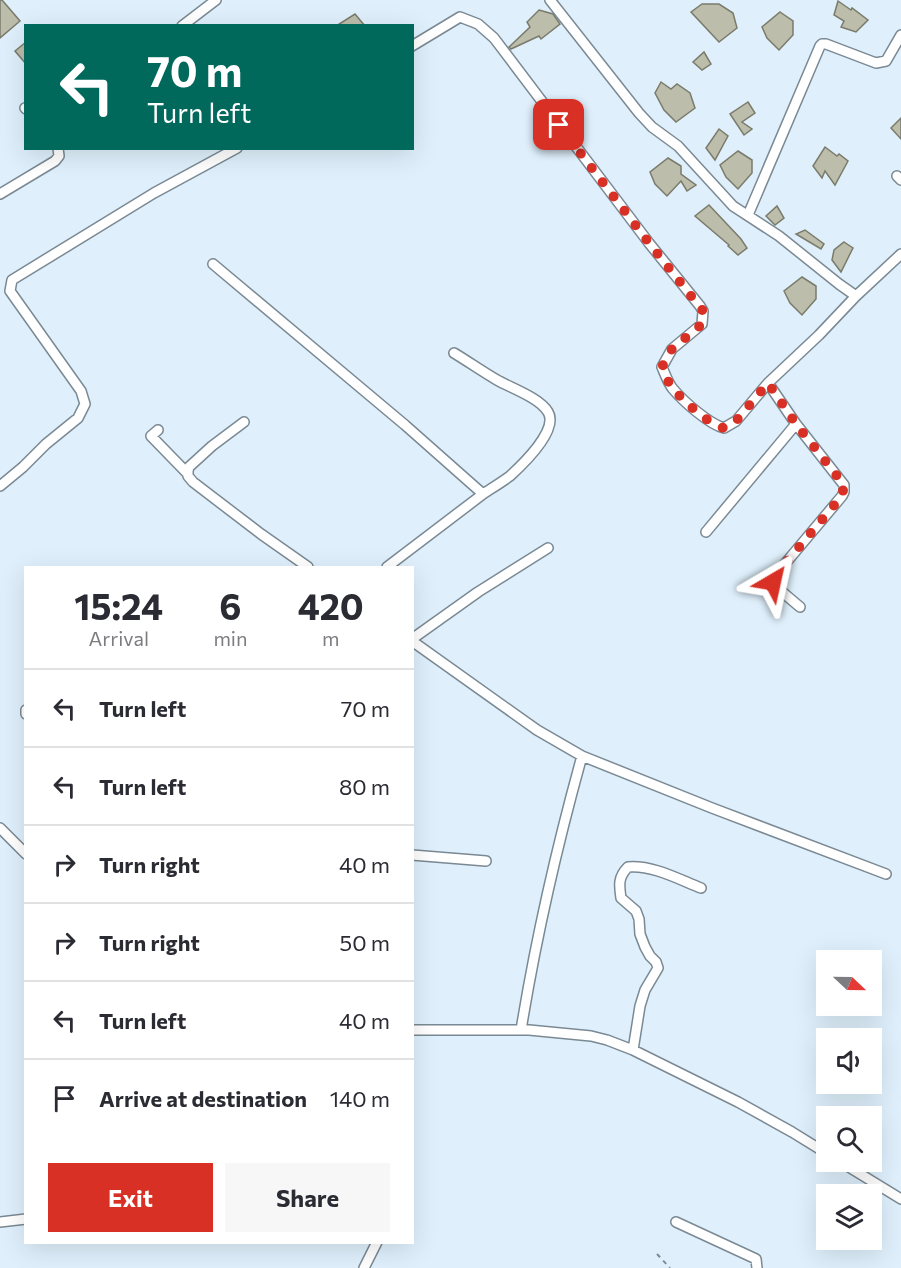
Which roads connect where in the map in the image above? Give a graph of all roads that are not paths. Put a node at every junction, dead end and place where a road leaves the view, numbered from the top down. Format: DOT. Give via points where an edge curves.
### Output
graph roads {
  1 [pos="216,0"];
  2 [pos="550,0"];
  3 [pos="185,24"];
  4 [pos="901,35"];
  5 [pos="414,45"];
  6 [pos="58,150"];
  7 [pos="233,150"];
  8 [pos="0,194"];
  9 [pos="748,215"];
  10 [pos="901,254"];
  11 [pos="213,264"];
  12 [pos="10,284"];
  13 [pos="0,290"];
  14 [pos="856,296"];
  15 [pos="454,353"];
  16 [pos="768,383"];
  17 [pos="244,422"];
  18 [pos="796,424"];
  19 [pos="158,430"];
  20 [pos="187,473"];
  21 [pos="0,486"];
  22 [pos="483,494"];
  23 [pos="706,532"];
  24 [pos="548,548"];
  25 [pos="307,566"];
  26 [pos="388,566"];
  27 [pos="800,607"];
  28 [pos="414,639"];
  29 [pos="414,641"];
  30 [pos="582,756"];
  31 [pos="0,828"];
  32 [pos="24,852"];
  33 [pos="414,855"];
  34 [pos="486,861"];
  35 [pos="886,874"];
  36 [pos="701,888"];
  37 [pos="414,1030"];
  38 [pos="521,1030"];
  39 [pos="633,1050"];
  40 [pos="816,1148"];
  41 [pos="856,1172"];
  42 [pos="901,1199"];
  43 [pos="24,1219"];
  44 [pos="0,1222"];
  45 [pos="676,1222"];
  46 [pos="376,1244"];
  47 [pos="364,1268"];
  48 [pos="757,1268"];
  1 -- 3 [label="street"];
  2 -- 9 [label="street" via="649,124 678,146 733,206"];
  4 -- 9 [label="street" via="881,63 820,46"];
  5 -- 16 [label="street" via="460,17 478,24 494,38 700,306 702,324 672,349 662,367 678,394 724,428 736,421"];
  6 -- 8 [label="street" via="55,161"];
  7 -- 12 [label="street" via="18,275"];
  9 -- 14 [label="street"];
  10 -- 14 [label="street"];
  11 -- 22 [label="street"];
  12 -- 13 [label="street"];
  12 -- 21 [label="street" via="10,291 81,391 85,404 78,418"];
  14 -- 16 [label="street"];
  15 -- 22 [label="street" via="535,400 550,415 549,429 527,459"];
  16 -- 18 [label="street"];
  17 -- 20 [label="street" via="212,446"];
  18 -- 23 [label="street"];
  18 -- 27 [label="street" via="844,485 842,496 773,578 774,585"];
  19 -- 20 [label="street" via="151,436"];
  20 -- 25 [label="street"];
  22 -- 26 [label="street"];
  24 -- 28 [label="street"];
  29 -- 30 [label="street" via="537,730"];
  30 -- 35 [label="street"];
  30 -- 38 [label="street" via="553,869"];
  31 -- 32 [label="street"];
  33 -- 34 [label="street"];
  36 -- 39 [label="street" via="636,867 628,867 619,881 621,898 636,911 645,947 658,968 640,1006"];
  37 -- 38 [label="street"];
  38 -- 39 [label="street" via="591,1036"];
  39 -- 40 [label="street" via="738,1102"];
  41 -- 42 [label="street"];
  43 -- 44 [label="street"];
  45 -- 48 [label="street" via="756,1258"];
  46 -- 47 [label="street"];
}
